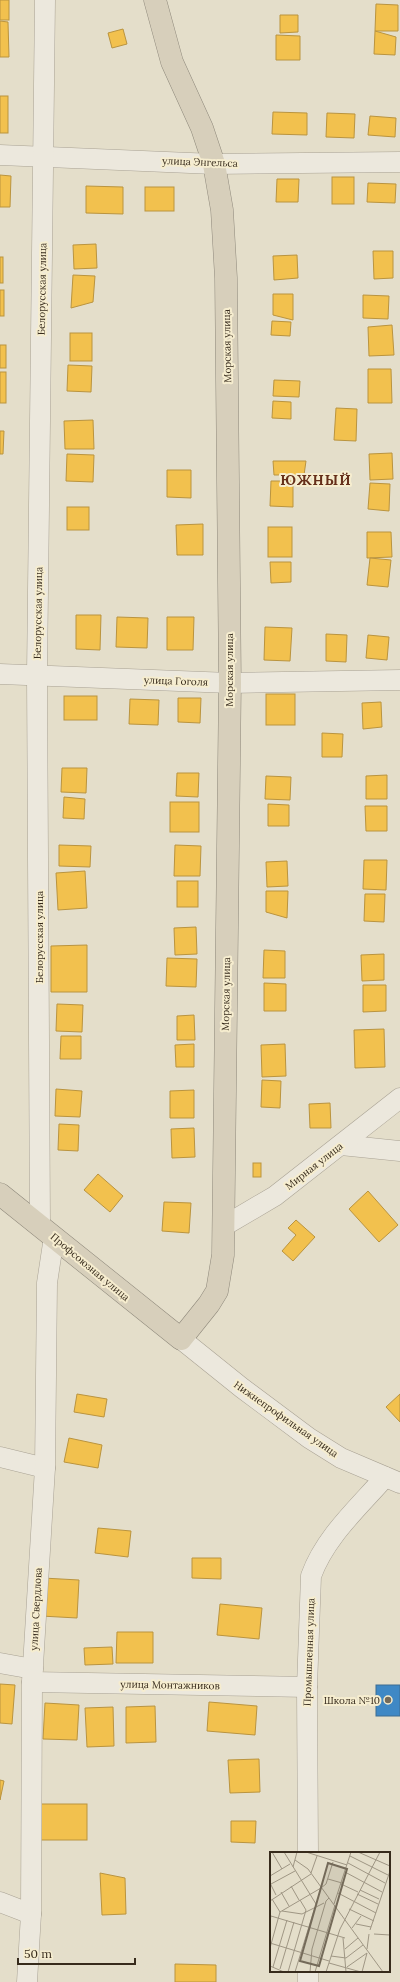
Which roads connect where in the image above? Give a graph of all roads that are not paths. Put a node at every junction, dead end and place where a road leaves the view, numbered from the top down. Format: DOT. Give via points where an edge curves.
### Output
graph roads {
  1 [pos="45,0"];
  2 [pos="155,0"];
  3 [pos="0,155"];
  4 [pos="44,156"];
  5 [pos="400,162"];
  6 [pos="214,164"];
  7 [pos="0,674"];
  8 [pos="37,675"];
  9 [pos="400,680"];
  10 [pos="230,683"];
  11 [pos="400,1098"];
  12 [pos="341,1145"];
  13 [pos="400,1151"];
  14 [pos="0,1194"];
  15 [pos="224,1226"];
  16 [pos="47,1231"];
  17 [pos="181,1339"];
  18 [pos="0,1457"];
  19 [pos="45,1468"];
  20 [pos="394,1478"];
  21 [pos="0,1663"];
  22 [pos="32,1676"];
  23 [pos="307,1687"];
  24 [pos="308,1852"];
  25 [pos="0,1902"];
  26 [pos="31,1914"];
  27 [pos="27,1982"];
  1 -- 4 [label="street, Белорусская улица"];
  2 -- 6 [label="highway, Морская улица" via="172,62 202,128"];
  3 -- 4 [label="street, улица Энгельса"];
  4 -- 6 [label="street, улица Энгельса"];
  4 -- 8 [label="street, Белорусская улица"];
  5 -- 6 [label="street, улица Энгельса"];
  6 -- 10 [label="highway, Морская улица" via="222,210 226,278"];
  7 -- 8 [label="street, улица Гоголя"];
  8 -- 10 [label="street, улица Гоголя"];
  8 -- 16 [label="street, Белорусская улица"];
  9 -- 10 [label="street, улица Гоголя"];
  10 -- 15 [label="highway, Морская улица"];
  11 -- 12 [label="street, Мирная улица"];
  12 -- 13 [label="street"];
  12 -- 15 [label="street, Мирная улица" via="275,1196"];
  14 -- 16 [label="highway, Профсоюзная улица"];
  15 -- 17 [label="highway, Морская улица" via="223,1256 217,1291 210,1304"];
  16 -- 17 [label="highway, Профсоюзная улица"];
  16 -- 19 [label="street, улица Свердлова"];
  17 -- 20 [label="street, Нижнепрофильная улица" via="309,1438 341,1458"];
  18 -- 19 [label="street"];
  19 -- 22 [label="street, улица Свердлова"];
  20 -- 23 [label="street, Промышленная улица" via="325,1546 317,1561 311,1576"];
  21 -- 22 [label="street, улица Монтажников"];
  22 -- 23 [label="street, улица Монтажников"];
  22 -- 26 [label="street, улица Свердлова"];
  23 -- 24 [label="street, Промышленная улица"];
  25 -- 26 [label="street"];
  26 -- 27 [label="street, улица Свердлова"];
}
